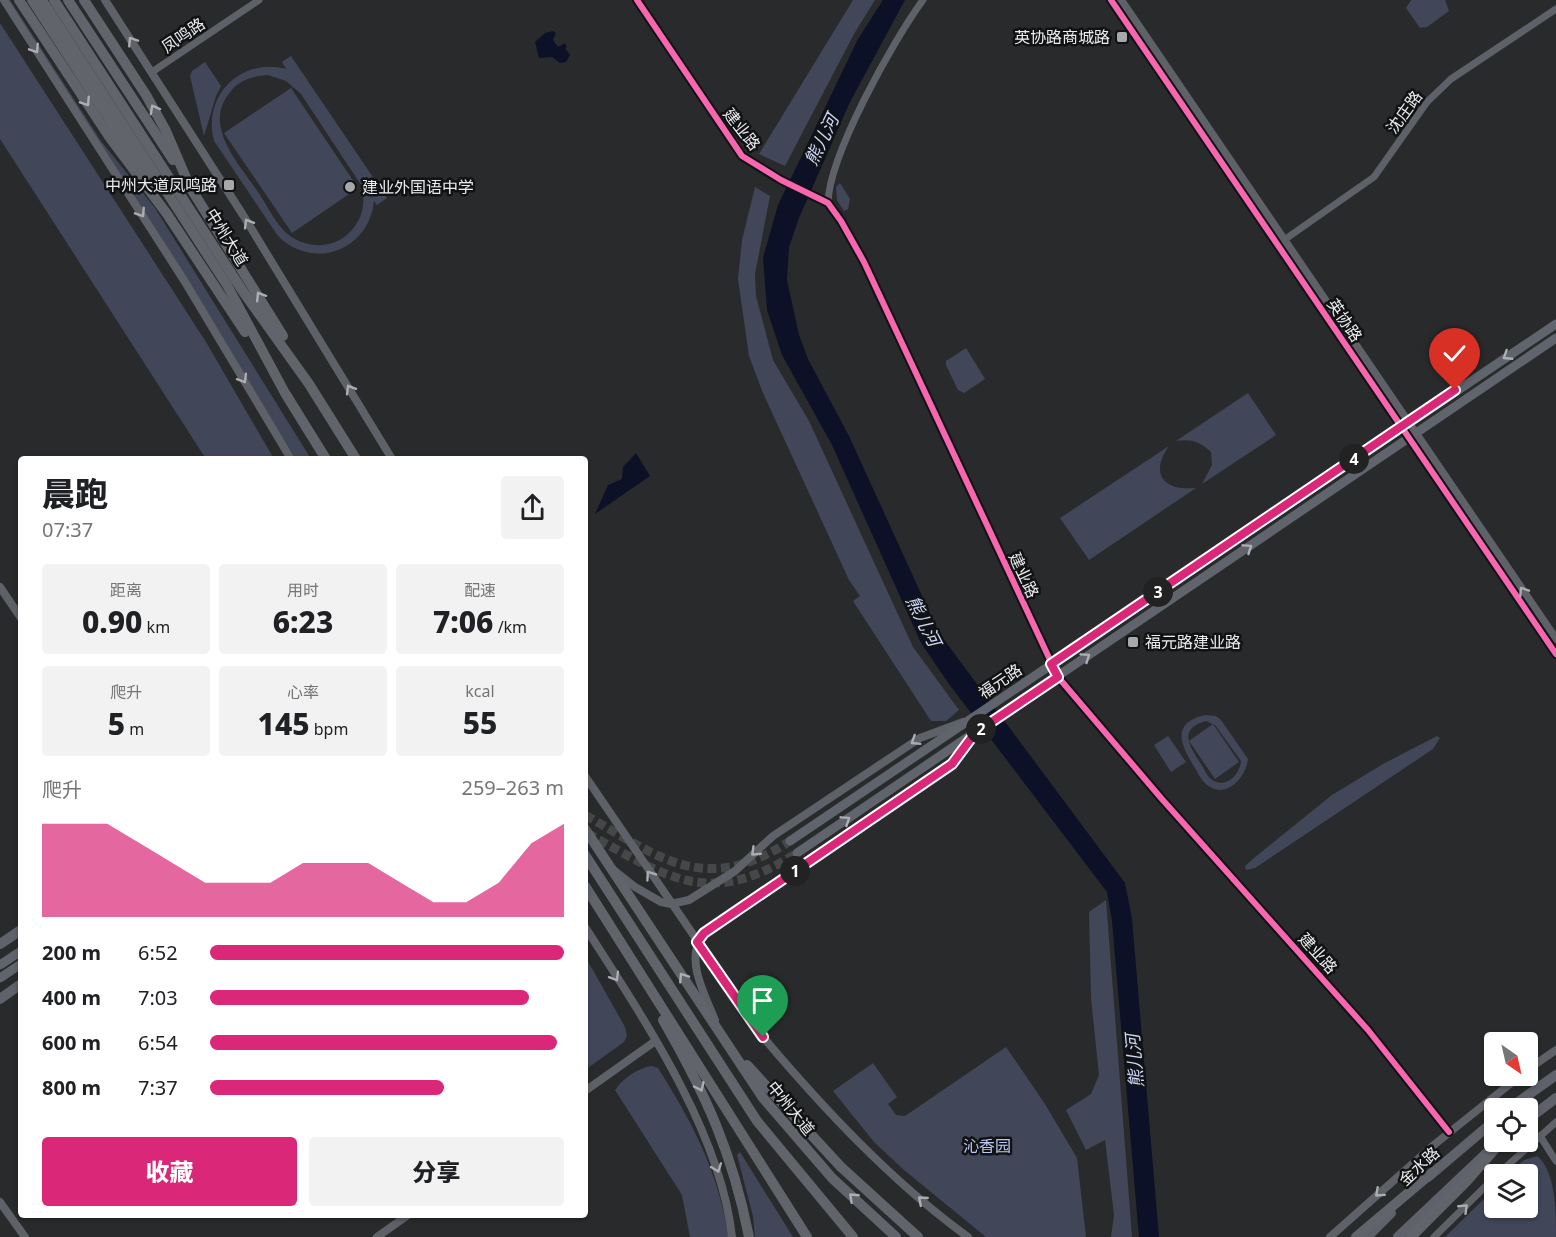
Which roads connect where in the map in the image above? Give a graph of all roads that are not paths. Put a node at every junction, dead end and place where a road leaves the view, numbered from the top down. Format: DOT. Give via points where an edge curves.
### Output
graph roads {
  1 [pos="4,0"];
  2 [pos="19,0"];
  3 [pos="32,0"];
  4 [pos="42,0"];
  5 [pos="54,0"];
  6 [pos="68,0"];
  7 [pos="84,0"];
  8 [pos="105,0"];
  9 [pos="259,0"];
  10 [pos="637,0"];
  11 [pos="923,0"];
  12 [pos="1111,0"];
  13 [pos="1122,0"];
  14 [pos="1556,9"];
  15 [pos="152,72"];
  16 [pos="190,187"];
  17 [pos="828,203"];
  18 [pos="182,205"];
  19 [pos="167,214"];
  20 [pos="1284,240"];
  21 [pos="1556,324"];
  22 [pos="1556,338"];
  23 [pos="309,384"];
  24 [pos="285,393"];
  25 [pos="1405,425"];
  26 [pos="1413,436"];
  27 [pos="289,456"];
  28 [pos="324,456"];
  29 [pos="354,456"];
  30 [pos="390,456"];
  31 [pos="0,587"];
  32 [pos="18,614"];
  33 [pos="1556,639"];
  34 [pos="1556,654"];
  35 [pos="1051,664"];
  36 [pos="1058,677"];
  37 [pos="971,719"];
  38 [pos="978,731"];
  39 [pos="588,780"];
  40 [pos="588,834"];
  41 [pos="790,842"];
  42 [pos="797,853"];
  43 [pos="588,860"];
  44 [pos="611,868"];
  45 [pos="588,891"];
  46 [pos="671,904"];
  47 [pos="599,908"];
  48 [pos="18,932"];
  49 [pos="588,932"];
  50 [pos="697,942"];
  51 [pos="0,944"];
  52 [pos="18,953"];
  53 [pos="0,965"];
  54 [pos="18,966"];
  55 [pos="0,978"];
  56 [pos="18,986"];
  57 [pos="0,999"];
  58 [pos="722,1037"];
  59 [pos="654,1042"];
  60 [pos="1556,1050"];
  61 [pos="1538,1062"];
  62 [pos="1556,1075"];
  63 [pos="1507,1086"];
  64 [pos="588,1089"];
  65 [pos="1524,1098"];
  66 [pos="1556,1098"];
  67 [pos="1538,1111"];
  68 [pos="1556,1122"];
  69 [pos="1484,1129"];
  70 [pos="1449,1132"];
  71 [pos="1540,1137"];
  72 [pos="1489,1152"];
  73 [pos="1492,1152"];
  74 [pos="1556,1161"];
  75 [pos="1509,1164"];
  76 [pos="1433,1172"];
  77 [pos="1484,1188"];
  78 [pos="0,1202"];
  79 [pos="404,1218"];
  80 [pos="25,1237"];
  81 [pos="377,1237"];
  82 [pos="732,1237"];
  83 [pos="749,1237"];
  84 [pos="805,1237"];
  85 [pos="853,1237"];
  86 [pos="896,1237"];
  87 [pos="918,1237"];
  88 [pos="968,1237"];
  89 [pos="1330,1237"];
  90 [pos="1356,1237"];
  91 [pos="1367,1237"];
  92 [pos="1398,1237"];
  93 [pos="1411,1237"];
  94 [pos="1434,1237"];
  1 -- 27 [label="street, one-way" via="185,282"];
  2 -- 19 [label="highway, one-way" via="110,138"];
  3 -- 19 [label="highway" via="138,161"];
  4 -- 18 [label="highway, 中州大道"];
  5 -- 18 [label="highway, 中州大道"];
  6 -- 16 [label="highway"];
  16 -- 7 [label="highway, one-way" via="146,95"];
  15 -- 8 [label="street, one-way"];
  9 -- 15 [label="street, 凤鸣路"];
  10 -- 17 [label="street, 建业路" via="742,156"];
  11 -- 17 [label="street" via="874,80 836,167"];
  12 -- 25 [label="street, 英协路"];
  13 -- 20 [label="street, 英协路"];
  14 -- 20 [label="street, 沈庄路" via="1451,79 1427,102 1374,177"];
  30 -- 15 [label="street, one-way"];
  23 -- 16 [label="highway, one-way"];
  17 -- 35 [label="street, 建业路" via="864,262"];
  18 -- 23 [label="highway, 中州大道"];
  18 -- 24 [label="highway, 中州大道"];
  19 -- 24 [label="highway"];
  20 -- 25 [label="street, 英协路"];
  21 -- 25 [label="main road, 福元路, one-way"];
  22 -- 26 [label="main road, 福元路"];
  23 -- 29 [label="highway, 中州大道"];
  24 -- 28 [label="highway, 中州大道"];
  25 -- 26 [label="street, 英协路"];
  25 -- 35 [label="main road, 福元路"];
  33 -- 26 [label="street, 英协路, one-way"];
  26 -- 34 [label="street, 英协路"];
  36 -- 26 [label="main road, 福元路, one-way"];
  31 -- 32 [label="street"];
  35 -- 36 [label="street, 建业路"];
  35 -- 37 [label="main road, 福元路"];
  36 -- 38 [label="main road, 福元路"];
  36 -- 70 [label="street, 建业路" via="1368,1030"];
  37 -- 41 [label="main road, 福元路"];
  37 -- 46 [label="street, one-way" via="920,738 773,836 735,871 689,900"];
  42 -- 38 [label="main road, 福元路, one-way"];
  38 -- 50 [label="street" via="952,764 713,925"];
  46 -- 39 [label="street, one-way"];
  40 -- 44 [label="highway, 中州大道"];
  43 -- 85 [label="highway" via="757,1121"];
  44 -- 46 [label="street" via="635,887"];
  58 -- 44 [label="highway, 中州大道, one-way"];
  45 -- 47 [label="highway"];
  46 -- 50 [label="street"];
  47 -- 83 [label="highway, one-way" via="692,1072 722,1134"];
  47 -- 84 [label="highway"];
  48 -- 51 [label="main road"];
  49 -- 59 [label="street, one-way"];
  50 -- 58 [label="street" via="696,966"];
  88 -- 50 [label="street, one-way" via="884,1166 794,1074 763,1037"];
  52 -- 53 [label="main road"];
  54 -- 55 [label="main road"];
  56 -- 57 [label="main road"];
  86 -- 58 [label="highway, 中州大道, one-way" via="809,1153"];
  58 -- 87 [label="highway" via="841,1167"];
  59 -- 64 [label="street"];
  59 -- 82 [label="street, one-way" via="717,1168"];
  60 -- 61 [label="street"];
  62 -- 65 [label="main road"];
  63 -- 70 [label="street"];
  66 -- 67 [label="main road"];
  68 -- 71 [label="street"];
  69 -- 76 [label="main road, 金水路"];
  70 -- 89 [label="street, one-way"];
  71 -- 74 [label="street"];
  71 -- 75 [label="street"];
  72 -- 92 [label="main road"];
  73 -- 93 [label="highway"];
  76 -- 90 [label="highway"];
  76 -- 91 [label="main road, 金水路"];
  94 -- 77 [label="street, one-way"];
  78 -- 80 [label="street"];
  79 -- 81 [label="street"];
}
